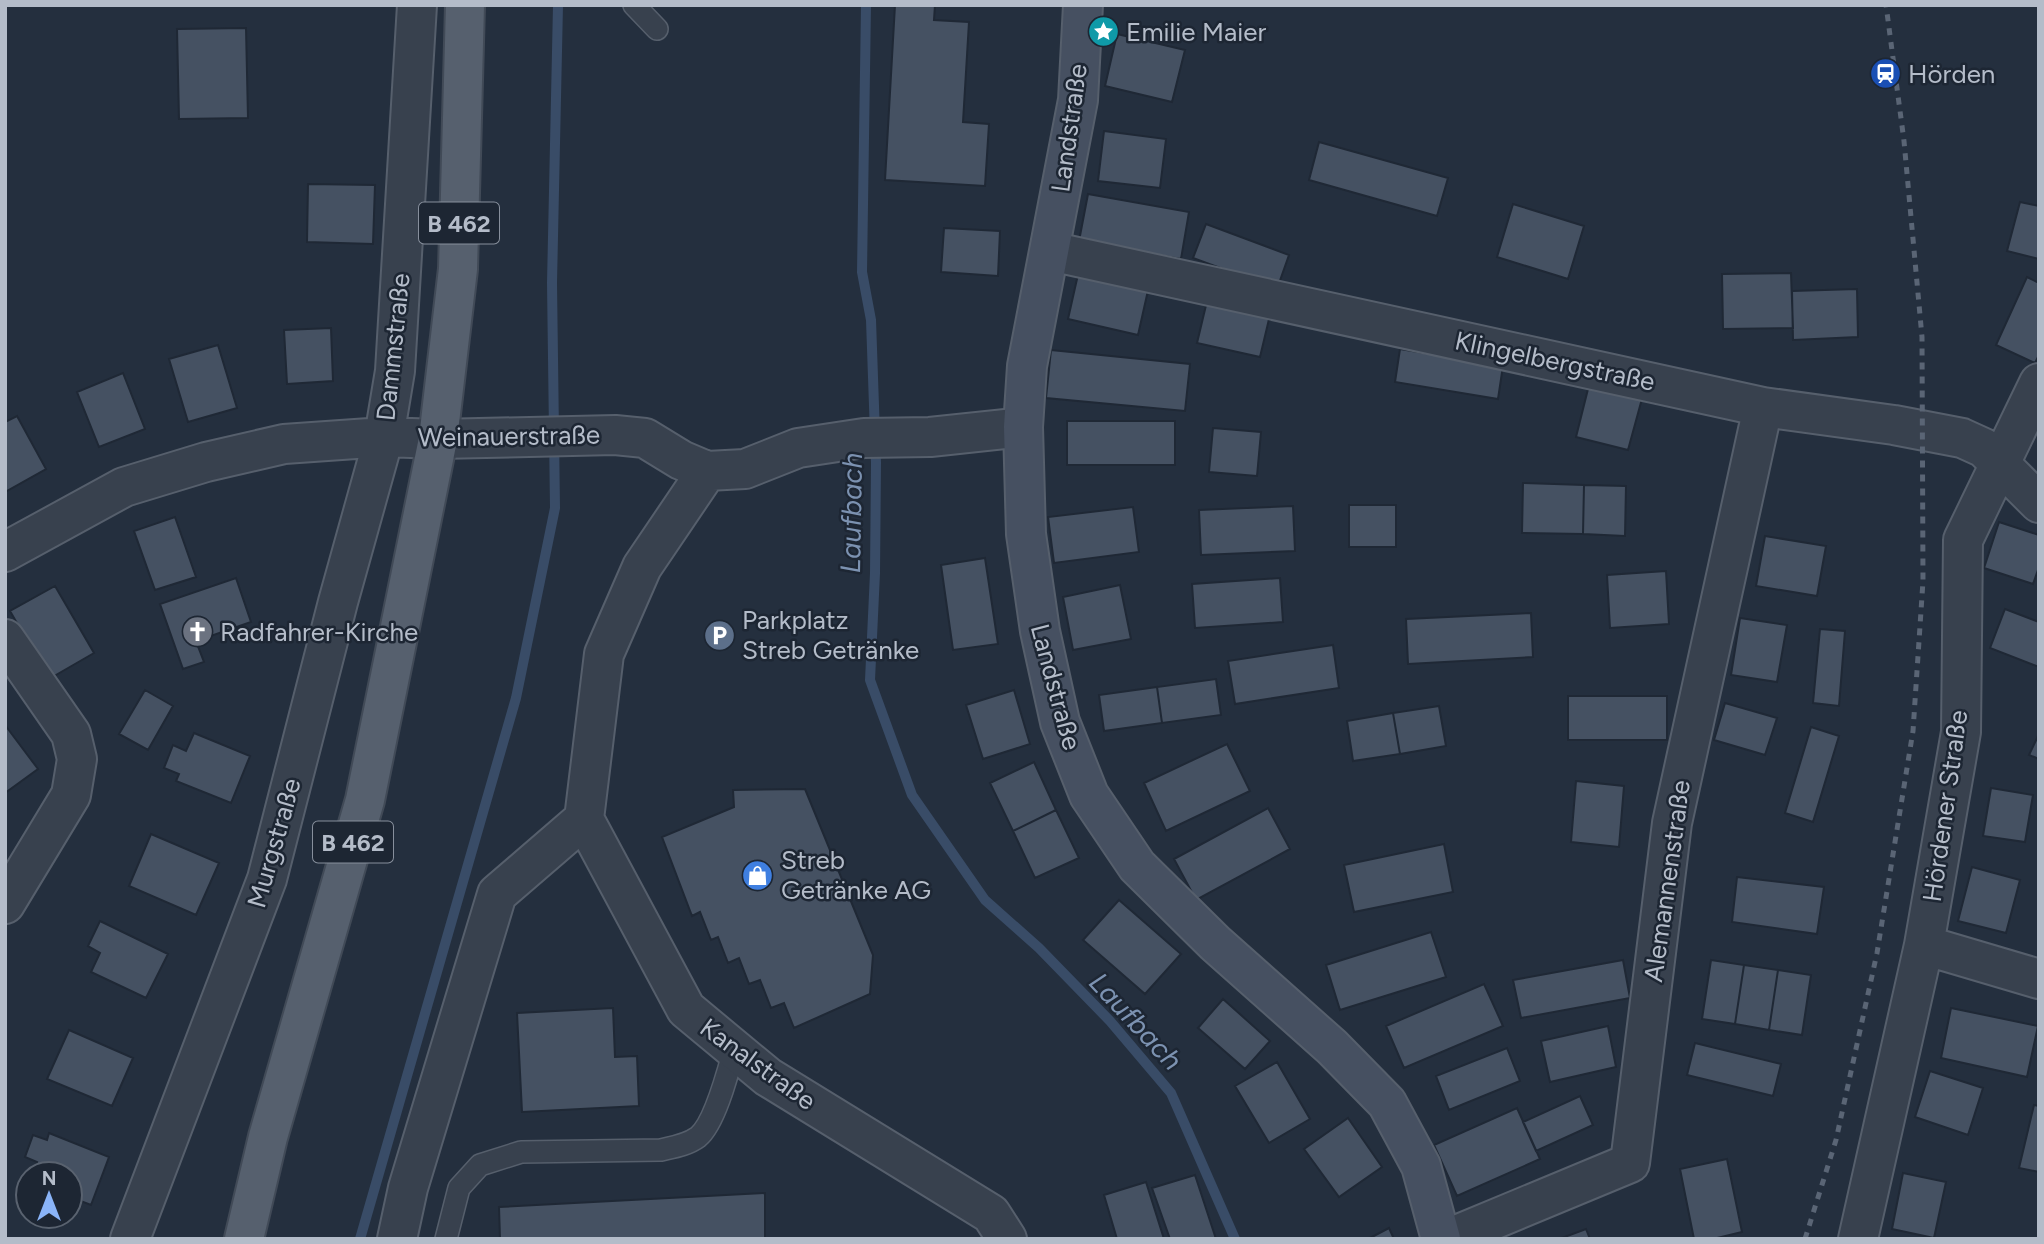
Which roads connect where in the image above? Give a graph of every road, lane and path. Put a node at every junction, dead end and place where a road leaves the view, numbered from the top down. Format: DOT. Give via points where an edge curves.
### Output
graph roads {
  1 [pos="417,5"];
  2 [pos="465,5"];
  3 [pos="634,5"];
  4 [pos="1083,5"];
  5 [pos="657,29"];
  6 [pos="1050,251"];
  7 [pos="2039,383"];
  8 [pos="1763,407"];
  9 [pos="1023,427"];
  10 [pos="384,437"];
  11 [pos="438,439"];
  12 [pos="2000,463"];
  13 [pos="707,471"];
  14 [pos="2039,503"];
  15 [pos="5,552"];
  16 [pos="5,639"];
  17 [pos="584,818"];
  18 [pos="5,904"];
  19 [pos="1924,945"];
  20 [pos="2039,979"];
  21 [pos="734,1050"];
  22 [pos="130,1239"];
  23 [pos="244,1239"];
  24 [pos="397,1239"];
  25 [pos="446,1239"];
  26 [pos="1007,1239"];
  27 [pos="1444,1239"];
  28 [pos="1858,1239"];
  1 -- 10 [label="street, Dammstraße" via="395,371"];
  2 -- 11 [label="main road, B 462" via="458,269"];
  3 -- 5 [label="lane"];
  4 -- 6 [label="street, Landstraße" via="1077,100"];
  6 -- 8 [label="street, Klingelbergstraße"];
  6 -- 9 [label="street, Landstraße" via="1027,366"];
  7 -- 12 [label="street, Hördener Straße"];
  8 -- 12 [label="street, Klingelbergstraße" via="1962,438 1984,448"];
  8 -- 27 [label="street, Alemannenstraße" via="1672,823 1630,1163"];
  9 -- 13 [label="street, Weinauerstraße" via="930,437 864,438 798,448 745,469"];
  9 -- 27 [label="street, Landstraße" via="1026,534 1040,631 1060,722 1089,795 1138,866 1387,1103 1422,1166"];
  10 -- 11 [label="street, Weinauerstraße"];
  10 -- 15 [label="street, Weinauerstraße" via="284,444 124,486"];
  10 -- 22 [label="street, Murgstraße" via="267,879"];
  11 -- 13 [label="street, Weinauerstraße" via="645,438"];
  11 -- 23 [label="main road, B 462" via="365,800 268,1137"];
  12 -- 14 [label="street, Klingelbergstraße"];
  12 -- 19 [label="street, Hördener Straße" via="1963,540 1961,732"];
  13 -- 17 [label="street" via="642,566 604,654"];
  16 -- 18 [label="street" via="71,734 76,759 71,795"];
  17 -- 21 [label="street, Kanalstraße" via="686,1009"];
  17 -- 24 [label="street" via="498,894 408,1188"];
  19 -- 20 [label="street"];
  19 -- 28 [label="street, Hördener Straße"];
  21 -- 25 [label="lane" via="723,1090 699,1136 661,1150 521,1152 480,1165 459,1188"];
  21 -- 26 [label="street, Kanalstraße" via="768,1077 991,1214"];
}
